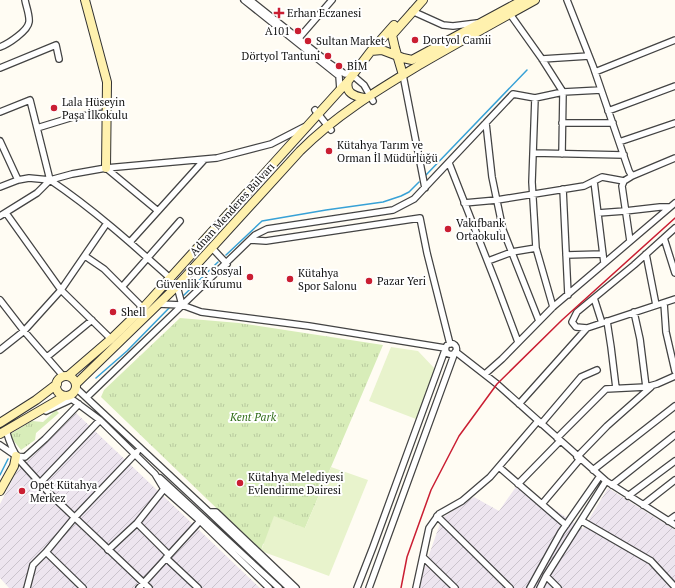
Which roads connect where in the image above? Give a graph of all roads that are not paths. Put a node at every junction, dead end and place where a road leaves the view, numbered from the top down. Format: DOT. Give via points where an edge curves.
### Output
graph roads {
  1 [pos="25,0"];
  2 [pos="85,0"];
  3 [pos="244,0"];
  4 [pos="250,0"];
  5 [pos="332,0"];
  6 [pos="415,0"];
  7 [pos="423,0"];
  8 [pos="523,0"];
  9 [pos="535,0"];
  10 [pos="567,0"];
  11 [pos="412,11"];
  12 [pos="510,14"];
  13 [pos="480,23"];
  14 [pos="299,38"];
  15 [pos="675,40"];
  16 [pos="0,47"];
  17 [pos="372,51"];
  18 [pos="397,56"];
  19 [pos="589,56"];
  20 [pos="59,59"];
  21 [pos="542,59"];
  22 [pos="0,68"];
  23 [pos="595,72"];
  24 [pos="350,74"];
  25 [pos="403,75"];
  26 [pos="675,86"];
  27 [pos="340,90"];
  28 [pos="602,90"];
  29 [pos="563,92"];
  30 [pos="369,98"];
  31 [pos="535,98"];
  32 [pos="608,111"];
  33 [pos="0,112"];
  34 [pos="317,112"];
  35 [pos="106,113"];
  36 [pos="486,123"];
  37 [pos="562,123"];
  38 [pos="613,123"];
  39 [pos="675,123"];
  40 [pos="309,124"];
  41 [pos="37,128"];
  42 [pos="329,128"];
  43 [pos="0,141"];
  44 [pos="619,142"];
  45 [pos="533,153"];
  46 [pos="562,154"];
  47 [pos="624,154"];
  48 [pos="675,158"];
  49 [pos="204,160"];
  50 [pos="449,163"];
  51 [pos="106,168"];
  52 [pos="632,176"];
  53 [pos="18,180"];
  54 [pos="50,180"];
  55 [pos="594,181"];
  56 [pos="624,181"];
  57 [pos="0,187"];
  58 [pos="425,188"];
  59 [pos="563,189"];
  60 [pos="533,194"];
  61 [pos="497,200"];
  62 [pos="464,203"];
  63 [pos="675,203"];
  64 [pos="670,207"];
  65 [pos="158,211"];
  66 [pos="625,211"];
  67 [pos="6,213"];
  68 [pos="598,213"];
  69 [pos="0,216"];
  70 [pos="180,221"];
  71 [pos="107,223"];
  72 [pos="675,228"];
  73 [pos="664,238"];
  74 [pos="251,240"];
  75 [pos="630,241"];
  76 [pos="130,242"];
  77 [pos="212,248"];
  78 [pos="536,248"];
  79 [pos="512,252"];
  80 [pos="603,254"];
  81 [pos="646,254"];
  82 [pos="566,255"];
  83 [pos="85,256"];
  84 [pos="147,258"];
  85 [pos="488,261"];
  86 [pos="604,263"];
  87 [pos="227,264"];
  88 [pos="675,273"];
  89 [pos="170,278"];
  90 [pos="177,286"];
  91 [pos="122,287"];
  92 [pos="61,290"];
  93 [pos="568,295"];
  94 [pos="594,298"];
  95 [pos="675,299"];
  96 [pos="0,300"];
  97 [pos="664,302"];
  98 [pos="158,304"];
  99 [pos="182,305"];
  100 [pos="656,305"];
  101 [pos="553,307"];
  102 [pos="144,308"];
  103 [pos="634,312"];
  104 [pos="92,320"];
  105 [pos="539,321"];
  106 [pos="604,322"];
  107 [pos="587,328"];
  108 [pos="24,331"];
  109 [pos="111,339"];
  110 [pos="518,342"];
  111 [pos="447,347"];
  112 [pos="0,350"];
  113 [pos="455,352"];
  114 [pos="47,357"];
  115 [pos="597,370"];
  116 [pos="675,371"];
  117 [pos="485,374"];
  118 [pos="675,376"];
  119 [pos="66,377"];
  120 [pos="57,384"];
  121 [pos="76,386"];
  122 [pos="649,386"];
  123 [pos="616,388"];
  124 [pos="68,397"];
  125 [pos="87,397"];
  126 [pos="79,404"];
  127 [pos="519,404"];
  128 [pos="675,406"];
  129 [pos="100,420"];
  130 [pos="0,422"];
  131 [pos="539,422"];
  132 [pos="3,432"];
  133 [pos="675,435"];
  134 [pos="558,440"];
  135 [pos="0,444"];
  136 [pos="140,447"];
  137 [pos="135,454"];
  138 [pos="16,456"];
  139 [pos="578,458"];
  140 [pos="675,461"];
  141 [pos="499,467"];
  142 [pos="593,470"];
  143 [pos="156,474"];
  144 [pos="600,476"];
  145 [pos="675,480"];
  146 [pos="40,483"];
  147 [pos="609,483"];
  148 [pos="518,484"];
  149 [pos="164,488"];
  150 [pos="0,491"];
  151 [pos="628,496"];
  152 [pos="542,504"];
  153 [pos="643,505"];
  154 [pos="209,512"];
  155 [pos="437,516"];
  156 [pos="675,516"];
  157 [pos="74,517"];
  158 [pos="582,520"];
  159 [pos="200,521"];
  160 [pos="668,521"];
  161 [pos="137,523"];
  162 [pos="566,525"];
  163 [pos="675,525"];
  164 [pos="108,550"];
  165 [pos="46,552"];
  166 [pos="167,557"];
  167 [pos="423,557"];
  168 [pos="546,576"];
  169 [pos="144,583"];
  170 [pos="675,587"];
  171 [pos="27,588"];
  172 [pos="83,588"];
  173 [pos="139,588"];
  174 [pos="149,588"];
  175 [pos="198,588"];
  176 [pos="270,588"];
  177 [pos="279,588"];
  178 [pos="289,588"];
  179 [pos="296,588"];
  180 [pos="357,588"];
  181 [pos="369,588"];
  182 [pos="416,588"];
  183 [pos="455,588"];
  184 [pos="510,588"];
  185 [pos="530,588"];
  186 [pos="540,588"];
  187 [pos="558,588"];
  1 -- 16 [label="street" via="30,21 28,27"];
  2 -- 35 [label="main road" via="107,82"];
  3 -- 27 [label="street" via="339,76"];
  4 -- 14 [label="street"];
  5 -- 14 [label="street"];
  6 -- 17 [label="main road, Adnan Menderes Bulvarı"];
  7 -- 11 [label="main road"];
  8 -- 13 [label="main road"];
  9 -- 12 [label="main road, Adnan Menderes Bulvarı"];
  10 -- 19 [label="street"];
  11 -- 13 [label="street" via="443,25"];
  11 -- 18 [label="main road" via="392,35"];
  12 -- 21 [label="street"];
  12 -- 25 [label="main road, Adnan Menderes Bulvarı"];
  13 -- 18 [label="main road" via="412,60"];
  14 -- 24 [label="street" via="329,63 345,74"];
  15 -- 23 [label="street"];
  17 -- 18 [label="main road" via="382,50"];
  17 -- 24 [label="main road, Adnan Menderes Bulvarı"];
  18 -- 25 [label="main road"];
  19 -- 21 [label="street"];
  19 -- 23 [label="street"];
  20 -- 22 [label="street" via="56,45"];
  21 -- 29 [label="street"];
  23 -- 28 [label="street"];
  24 -- 27 [label="main road, Adnan Menderes Bulvarı"];
  24 -- 30 [label="street" via="364,85"];
  24 -- 30 [label="main road" via="347,86 349,92 354,96"];
  25 -- 30 [label="main road, Adnan Menderes Bulvarı"];
  25 -- 58 [label="street"];
  26 -- 32 [label="street"];
  27 -- 34 [label="main road, Adnan Menderes Bulvarı"];
  28 -- 29 [label="street"];
  28 -- 32 [label="street"];
  29 -- 31 [label="street"];
  29 -- 37 [label="street"];
  30 -- 42 [label="main road, Adnan Menderes Bulvarı"];
  31 -- 36 [label="street" via="513,94"];
  31 -- 45 [label="street"];
  32 -- 38 [label="street"];
  33 -- 41 [label="street" via="30,100"];
  34 -- 40 [label="main road, Adnan Menderes Bulvarı"];
  34 -- 42 [label="street"];
  35 -- 41 [label="street" via="73,118"];
  35 -- 51 [label="main road"];
  36 -- 50 [label="street"];
  36 -- 61 [label="street"];
  37 -- 38 [label="street"];
  37 -- 46 [label="street"];
  38 -- 44 [label="street"];
  39 -- 44 [label="street"];
  40 -- 49 [label="street" via="271,144"];
  40 -- 89 [label="main road, Adnan Menderes Bulvarı"];
  41 -- 54 [label="street"];
  42 -- 77 [label="main road, Adnan Menderes Bulvarı" via="318,133 300,151"];
  43 -- 53 [label="street"];
  44 -- 47 [label="street"];
  45 -- 46 [label="street"];
  45 -- 60 [label="street"];
  46 -- 47 [label="street"];
  47 -- 52 [label="street"];
  48 -- 52 [label="street"];
  49 -- 51 [label="street"];
  49 -- 65 [label="street"];
  50 -- 58 [label="street"];
  50 -- 62 [label="street"];
  51 -- 54 [label="street"];
  51 -- 65 [label="street"];
  52 -- 56 [label="street"];
  53 -- 54 [label="street"];
  53 -- 57 [label="street"];
  54 -- 67 [label="street" via="37,193"];
  54 -- 71 [label="street"];
  55 -- 56 [label="street" via="602,177"];
  55 -- 59 [label="street" via="584,186"];
  55 -- 68 [label="street"];
  56 -- 66 [label="street" via="622,186"];
  58 -- 74 [label="street" via="414,199 393,210 267,229"];
  59 -- 60 [label="street"];
  59 -- 82 [label="street"];
  60 -- 61 [label="street"];
  60 -- 78 [label="street"];
  61 -- 62 [label="street"];
  61 -- 79 [label="street" via="503,230"];
  62 -- 85 [label="street"];
  63 -- 64 [label="street"];
  64 -- 66 [label="street"];
  64 -- 75 [label="street"];
  65 -- 76 [label="street"];
  66 -- 68 [label="street"];
  66 -- 75 [label="street"];
  67 -- 69 [label="street"];
  67 -- 92 [label="street"];
  68 -- 80 [label="street"];
  70 -- 84 [label="street"];
  71 -- 76 [label="street"];
  71 -- 83 [label="street"];
  72 -- 73 [label="street"];
  73 -- 81 [label="street"];
  73 -- 88 [label="street"];
  74 -- 87 [label="street"];
  74 -- 111 [label="street" via="266,242 420,218"];
  75 -- 86 [label="street"];
  76 -- 84 [label="street"];
  77 -- 87 [label="street"];
  77 -- 90 [label="main road, Adnan Menderes Bulvarı"];
  78 -- 79 [label="street"];
  78 -- 101 [label="street"];
  79 -- 85 [label="street"];
  79 -- 105 [label="street"];
  80 -- 82 [label="street"];
  80 -- 86 [label="street"];
  81 -- 94 [label="street"];
  81 -- 100 [label="street"];
  82 -- 93 [label="street"];
  83 -- 91 [label="street" via="104,269"];
  83 -- 92 [label="street"];
  84 -- 89 [label="street"];
  84 -- 91 [label="street"];
  85 -- 110 [label="street"];
  86 -- 93 [label="street"];
  87 -- 99 [label="street"];
  89 -- 102 [label="main road, Adnan Menderes Bulvarı"];
  90 -- 98 [label="main road, Adnan Menderes Bulvarı"];
  90 -- 99 [label="street"];
  91 -- 102 [label="street"];
  92 -- 104 [label="street"];
  92 -- 108 [label="street"];
  93 -- 101 [label="street"];
  94 -- 106 [label="street"];
  94 -- 107 [label="street" via="576,312 572,322 576,326"];
  95 -- 97 [label="street"];
  96 -- 108 [label="street"];
  97 -- 100 [label="street"];
  97 -- 116 [label="street" via="666,332"];
  98 -- 99 [label="street"];
  98 -- 121 [label="main road, Adnan Menderes Bulvarı"];
  99 -- 111 [label="street" via="201,312"];
  99 -- 125 [label="street"];
  100 -- 103 [label="street"];
  101 -- 105 [label="street"];
  102 -- 109 [label="main road, Adnan Menderes Bulvarı"];
  103 -- 106 [label="street"];
  103 -- 122 [label="street"];
  104 -- 109 [label="street"];
  104 -- 114 [label="street"];
  105 -- 110 [label="street"];
  106 -- 107 [label="street"];
  106 -- 123 [label="street" via="611,347"];
  107 -- 127 [label="street"];
  108 -- 112 [label="street"];
  108 -- 114 [label="street"];
  109 -- 119 [label="main road, Adnan Menderes Bulvarı"];
  110 -- 117 [label="street"];
  111 -- 113 [label="street" via="449,355"];
  111 -- 113 [label="street" via="454,344"];
  111 -- 180 [label="street"];
  113 -- 117 [label="street"];
  113 -- 181 [label="street"];
  114 -- 119 [label="street"];
  115 -- 131 [label="street" via="581,377"];
  117 -- 127 [label="street"];
  118 -- 122 [label="street"];
  119 -- 120 [label="main road" via="59,379"];
  119 -- 121 [label="main road" via="73,379"];
  120 -- 124 [label="main road" via="58,390"];
  120 -- 130 [label="main road"];
  121 -- 124 [label="main road"];
  121 -- 125 [label="street"];
  122 -- 123 [label="street"];
  122 -- 139 [label="street"];
  123 -- 134 [label="street" via="603,391"];
  124 -- 126 [label="street"];
  124 -- 132 [label="main road"];
  125 -- 136 [label="street"];
  126 -- 129 [label="street"];
  126 -- 138 [label="street" via="25,457"];
  127 -- 131 [label="street"];
  128 -- 142 [label="street"];
  129 -- 137 [label="street"];
  129 -- 146 [label="street"];
  131 -- 134 [label="street"];
  131 -- 141 [label="street"];
  132 -- 138 [label="street"];
  133 -- 147 [label="street"];
  134 -- 139 [label="street"];
  134 -- 148 [label="street"];
  135 -- 138 [label="street"];
  136 -- 137 [label="street"];
  136 -- 154 [label="street"];
  137 -- 143 [label="street"];
  137 -- 157 [label="street"];
  138 -- 146 [label="street"];
  138 -- 150 [label="main road" via="14,466"];
  139 -- 142 [label="street"];
  139 -- 152 [label="street"];
  140 -- 151 [label="street"];
  141 -- 148 [label="street"];
  141 -- 155 [label="street" via="462,501"];
  142 -- 144 [label="street"];
  143 -- 149 [label="street"];
  143 -- 177 [label="street"];
  144 -- 147 [label="street"];
  144 -- 162 [label="street"];
  145 -- 153 [label="street"];
  146 -- 157 [label="street"];
  147 -- 151 [label="street"];
  147 -- 158 [label="street"];
  148 -- 152 [label="street"];
  149 -- 159 [label="street"];
  149 -- 161 [label="street"];
  151 -- 153 [label="street"];
  152 -- 162 [label="street"];
  153 -- 160 [label="street"];
  154 -- 178 [label="street"];
  154 -- 179 [label="street" via="216,512"];
  155 -- 167 [label="street" via="429,528"];
  155 -- 184 [label="street"];
  156 -- 160 [label="street"];
  157 -- 164 [label="street"];
  157 -- 165 [label="street"];
  158 -- 168 [label="street"];
  158 -- 170 [label="street" via="651,562"];
  159 -- 166 [label="street"];
  159 -- 176 [label="street"];
  160 -- 163 [label="street"];
  161 -- 164 [label="street"];
  161 -- 166 [label="street"];
  162 -- 185 [label="street"];
  164 -- 169 [label="street"];
  165 -- 171 [label="street" via="33,565"];
  165 -- 172 [label="street"];
  166 -- 169 [label="street"];
  166 -- 175 [label="street"];
  167 -- 182 [label="street"];
  167 -- 183 [label="street"];
  168 -- 186 [label="street"];
  168 -- 187 [label="street"];
  169 -- 173 [label="street"];
  169 -- 174 [label="street"];
}
